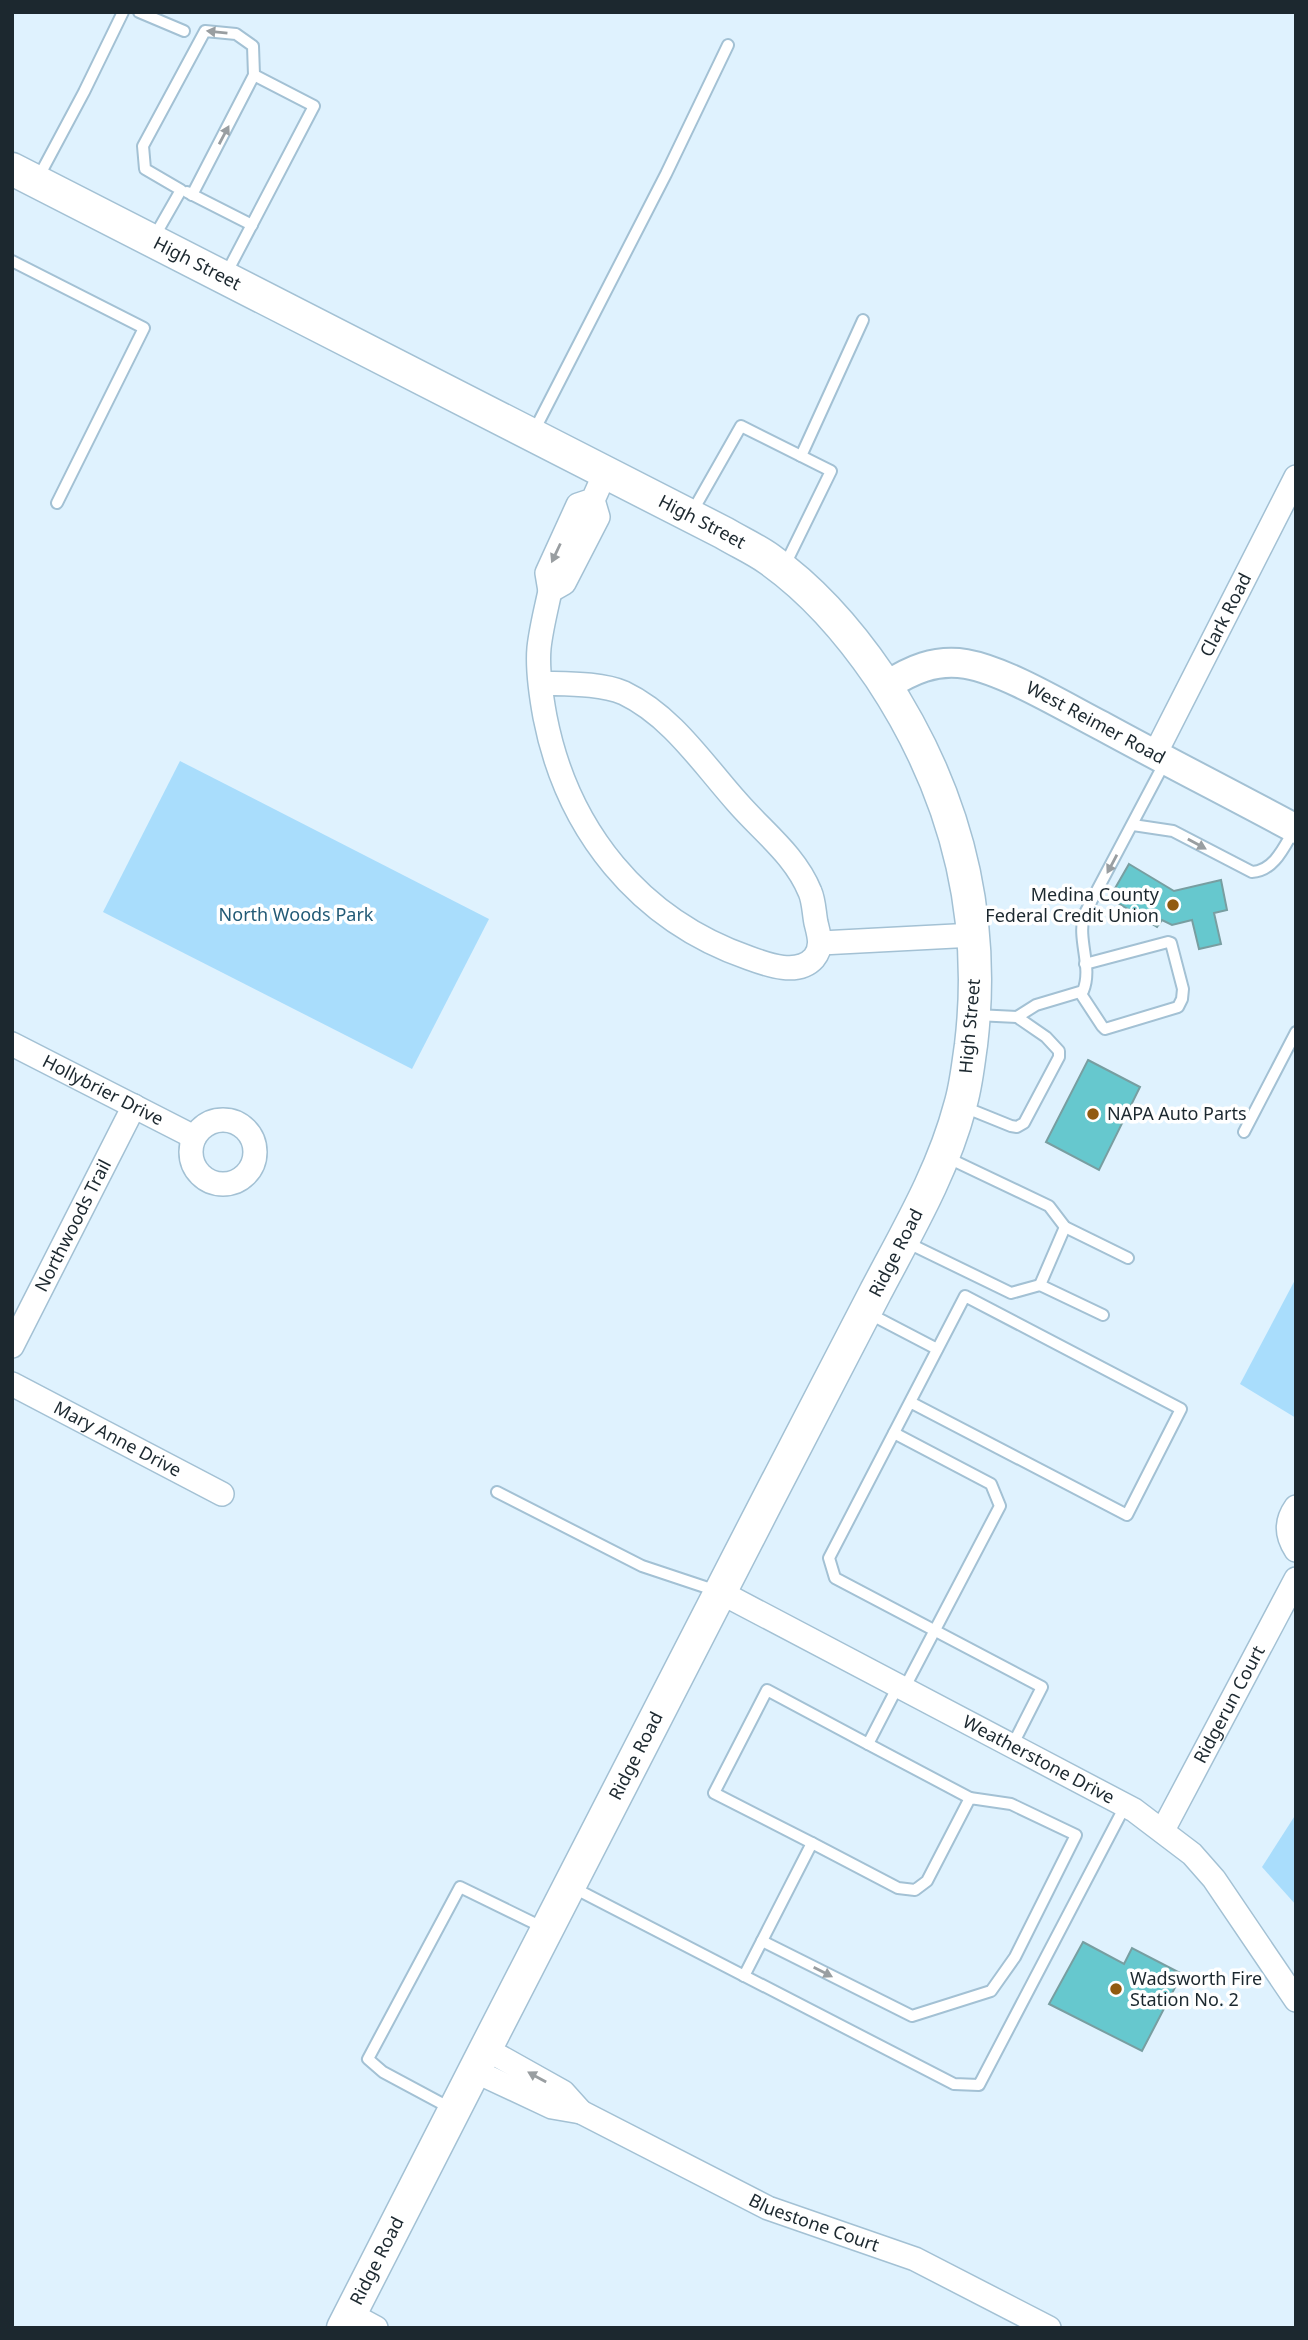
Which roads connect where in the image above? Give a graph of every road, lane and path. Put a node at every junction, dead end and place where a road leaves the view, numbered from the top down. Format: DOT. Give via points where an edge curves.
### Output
graph roads {
  1 [pos="123,12"];
  2 [pos="139,12"];
  3 [pos="184,31"];
  4 [pos="728,45"];
  5 [pos="254,75"];
  6 [pos="24,175"];
  7 [pos="181,190"];
  8 [pos="192,195"];
  9 [pos="252,225"];
  10 [pos="152,241"];
  11 [pos="12,261"];
  12 [pos="224,278"];
  13 [pos="863,320"];
  14 [pos="532,436"];
  15 [pos="801,456"];
  16 [pos="1296,477"];
  17 [pos="599,486"];
  18 [pos="57,503"];
  19 [pos="690,516"];
  20 [pos="782,569"];
  21 [pos="540,683"];
  22 [pos="886,686"];
  23 [pos="1160,757"];
  24 [pos="1133,825"];
  25 [pos="1295,829"];
  26 [pos="974,935"];
  27 [pos="821,943"];
  28 [pos="1085,964"];
  29 [pos="1081,994"];
  30 [pos="974,1015"];
  31 [pos="1017,1017"];
  32 [pos="1296,1032"];
  33 [pos="12,1044"];
  34 [pos="961,1105"];
  35 [pos="134,1106"];
  36 [pos="1244,1132"];
  37 [pos="194,1137"];
  38 [pos="942,1155"];
  39 [pos="930,1186"];
  40 [pos="1065,1227"];
  41 [pos="902,1240"];
  42 [pos="1128,1258"];
  43 [pos="1040,1284"];
  44 [pos="865,1312"];
  45 [pos="1103,1315"];
  46 [pos="12,1346"];
  47 [pos="937,1349"];
  48 [pos="12,1384"];
  49 [pos="909,1402"];
  50 [pos="894,1433"];
  51 [pos="497,1492"];
  52 [pos="222,1494"];
  53 [pos="1296,1507"];
  54 [pos="1296,1549"];
  55 [pos="1296,1579"];
  56 [pos="720,1592"];
  57 [pos="935,1631"];
  58 [pos="901,1688"];
  59 [pos="869,1744"];
  60 [pos="1012,1746"];
  61 [pos="970,1798"];
  62 [pos="1125,1806"];
  63 [pos="1163,1830"];
  64 [pos="812,1843"];
  65 [pos="569,1886"];
  66 [pos="547,1929"];
  67 [pos="762,1941"];
  68 [pos="744,1976"];
  69 [pos="1296,2000"];
  70 [pos="480,2060"];
  71 [pos="455,2110"];
  72 [pos="357,2323"];
  73 [pos="1049,2328"];
  1 -- 6 [label="lane" via="84,92"];
  2 -- 3 [label="lane"];
  4 -- 14 [label="lane"];
  5 -- 7 [label="lane, one-way" via="253,47 236,34 205,30 143,146 145,169"];
  8 -- 5 [label="lane, one-way"];
  5 -- 9 [label="lane" via="314,106"];
  6 -- 10 [label="main road, High Street"];
  7 -- 8 [label="lane"];
  7 -- 10 [label="lane"];
  8 -- 9 [label="lane"];
  9 -- 12 [label="lane"];
  10 -- 12 [label="main road, High Street"];
  11 -- 18 [label="lane" via="144,328"];
  12 -- 14 [label="main road, High Street"];
  13 -- 15 [label="lane"];
  14 -- 17 [label="main road, High Street"];
  15 -- 19 [label="lane" via="741,426"];
  15 -- 20 [label="lane" via="831,471"];
  16 -- 23 [label="street, Clark Road"];
  17 -- 19 [label="main road, High Street"];
  17 -- 21 [label="street" via="578,505 547,573 550,591 539,649"];
  19 -- 20 [label="main road, High Street"];
  20 -- 22 [label="main road, High Street" via="837,620"];
  21 -- 27 [label="street" via="622,692 659,714 790,857 810,893"];
  21 -- 27 [label="street" via="551,751 566,789 597,846 627,882 686,930 766,964 793,969 813,959"];
  22 -- 23 [label="street, West Reimer Road" via="925,666 966,664 1056,702"];
  22 -- 26 [label="main road, High Street" via="921,744 942,793 959,845"];
  23 -- 24 [label="lane"];
  23 -- 25 [label="street, West Reimer Road"];
  24 -- 25 [label="lane, one-way" via="1173,831 1252,872 1269,867"];
  24 -- 28 [label="lane, one-way" via="1084,915"];
  26 -- 27 [label="street"];
  26 -- 30 [label="main road, High Street"];
  28 -- 29 [label="lane"];
  28 -- 29 [label="lane" via="1168,942 1183,996 1178,1007 1105,1029"];
  29 -- 31 [label="lane" via="1036,1005"];
  30 -- 31 [label="lane"];
  30 -- 34 [label="main road, High Street"];
  31 -- 34 [label="lane" via="1059,1051 1024,1123 1011,1126"];
  32 -- 36 [label="lane"];
  33 -- 35 [label="street, Hollybrier Drive"];
  34 -- 38 [label="main road, High Street"];
  35 -- 37 [label="street, Hollybrier Drive"];
  35 -- 46 [label="street, Northwoods Trail"];
  38 -- 39 [label="main road, High Street"];
  38 -- 40 [label="lane" via="1049,1206"];
  39 -- 41 [label="main road, Ridge Road"];
  40 -- 42 [label="lane"];
  40 -- 43 [label="lane"];
  41 -- 43 [label="lane" via="1011,1293"];
  41 -- 44 [label="main road, Ridge Road"];
  43 -- 45 [label="lane"];
  44 -- 47 [label="lane"];
  44 -- 56 [label="main road, Ridge Road"];
  47 -- 49 [label="lane"];
  47 -- 49 [label="lane" via="965,1296 1181,1409 1128,1515"];
  48 -- 52 [label="street, Mary Anne Drive"];
  49 -- 50 [label="lane"];
  50 -- 57 [label="lane" via="990,1484 1000,1506"];
  50 -- 57 [label="lane" via="829,1558 835,1578"];
  51 -- 56 [label="lane" via="642,1566"];
  53 -- 54 [label="street" via="1288,1531"];
  55 -- 63 [label="street, Ridgerun Court"];
  56 -- 58 [label="street, Weatherstone Drive"];
  56 -- 65 [label="main road, Ridge Road"];
  57 -- 58 [label="lane"];
  57 -- 60 [label="lane" via="1042,1687"];
  58 -- 59 [label="lane"];
  58 -- 60 [label="street, Weatherstone Drive"];
  59 -- 61 [label="lane"];
  59 -- 64 [label="lane" via="767,1690 714,1793"];
  60 -- 62 [label="street, Weatherstone Drive"];
  61 -- 64 [label="lane" via="927,1881 915,1890 898,1888"];
  67 -- 61 [label="lane, one-way" via="912,2016 991,1991 1015,1957 1076,1835 1011,1804"];
  62 -- 63 [label="street, Weatherstone Drive"];
  62 -- 68 [label="lane" via="979,2085 954,2084"];
  63 -- 69 [label="street, Weatherstone Drive" via="1214,1878"];
  64 -- 67 [label="lane"];
  65 -- 66 [label="main road, Ridge Road"];
  65 -- 68 [label="lane"];
  66 -- 70 [label="main road, Ridge Road"];
  66 -- 71 [label="lane" via="460,1887 368,2059 383,2072"];
  67 -- 68 [label="lane"];
  70 -- 71 [label="main road, Ridge Road"];
  70 -- 73 [label="street, Bluestone Court" via="563,2092 581,2112 768,2208 904,2255"];
  71 -- 72 [label="main road, Ridge Road"];
}
